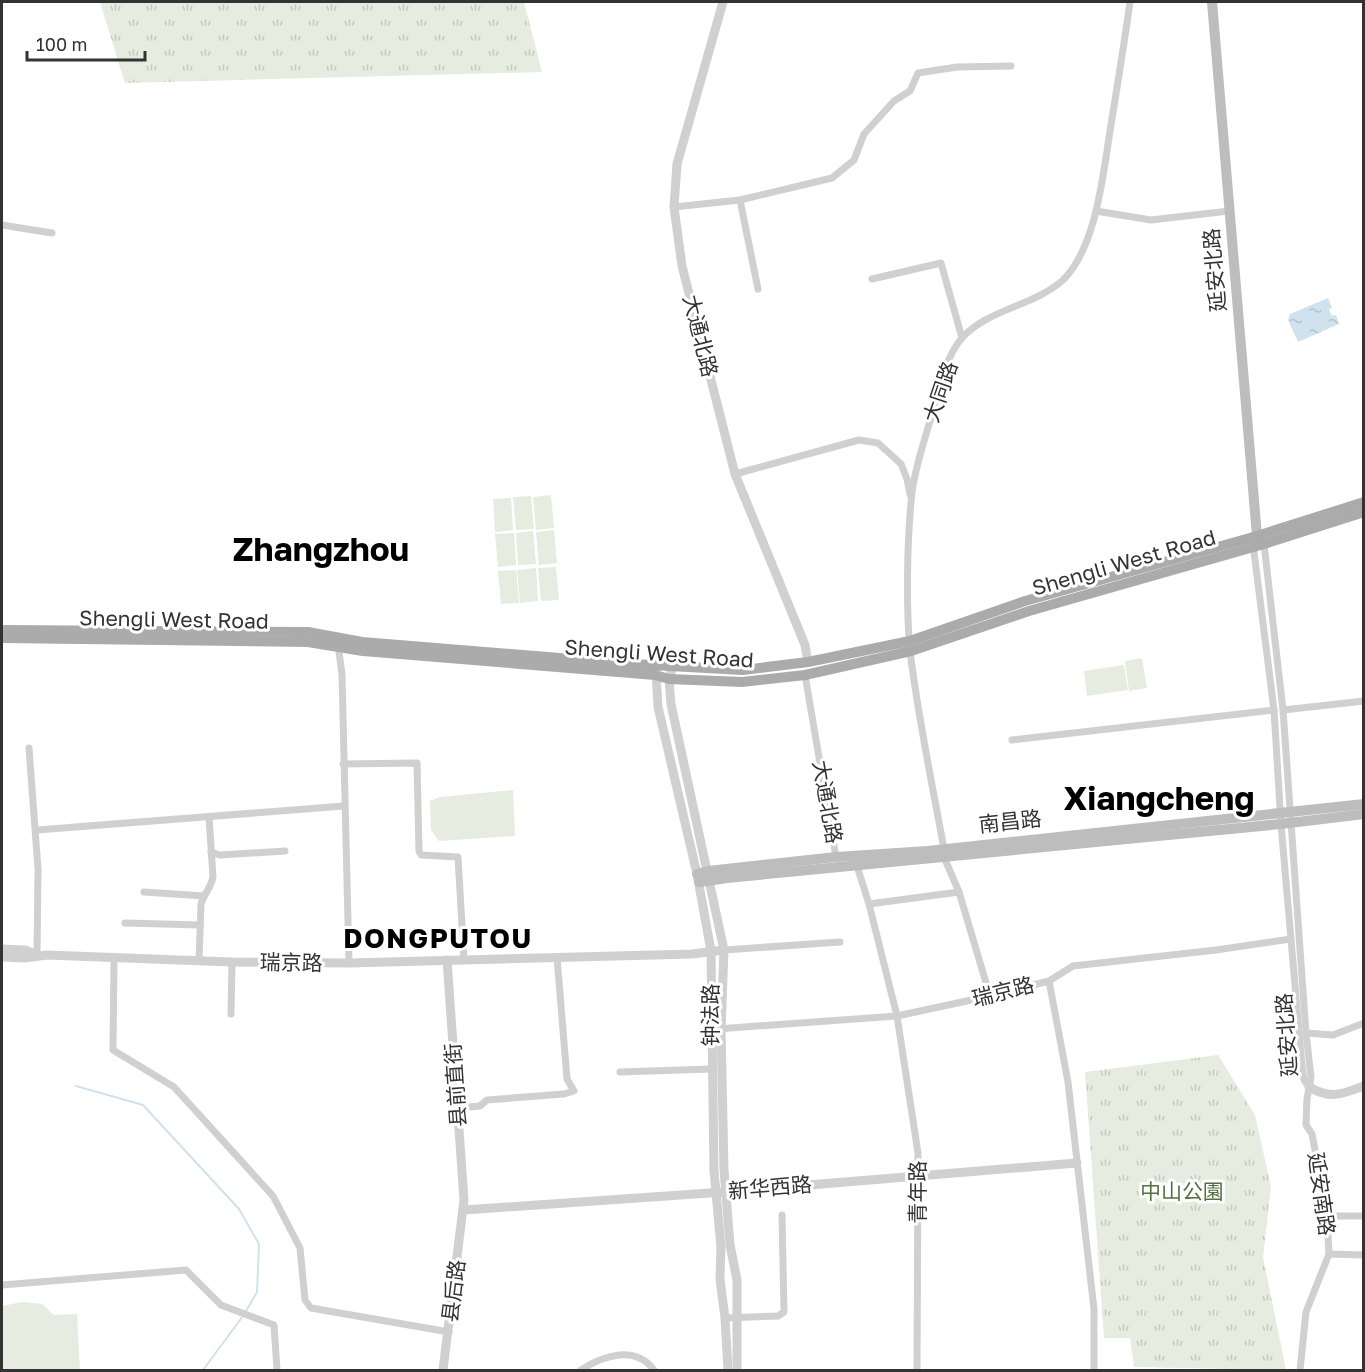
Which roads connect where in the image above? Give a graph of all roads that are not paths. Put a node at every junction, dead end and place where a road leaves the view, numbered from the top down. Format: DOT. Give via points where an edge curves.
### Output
graph roads {
  1 [pos="723,2"];
  2 [pos="1130,2"];
  3 [pos="1212,2"];
  4 [pos="1011,66"];
  5 [pos="740,200"];
  6 [pos="674,207"];
  7 [pos="1096,211"];
  8 [pos="1229,211"];
  9 [pos="2,225"];
  10 [pos="52,233"];
  11 [pos="872,279"];
  12 [pos="758,289"];
  13 [pos="962,338"];
  14 [pos="735,474"];
  15 [pos="911,499"];
  16 [pos="1364,502"];
  17 [pos="1364,512"];
  18 [pos="1258,542"];
  19 [pos="2,630"];
  20 [pos="2,638"];
  21 [pos="337,643"];
  22 [pos="910,646"];
  23 [pos="808,662"];
  24 [pos="673,666"];
  25 [pos="656,670"];
  26 [pos="805,675"];
  27 [pos="669,679"];
  28 [pos="1364,701"];
  29 [pos="1274,710"];
  30 [pos="1283,710"];
  31 [pos="1012,740"];
  32 [pos="29,748"];
  33 [pos="343,764"];
  34 [pos="1364,804"];
  35 [pos="344,806"];
  36 [pos="1364,814"];
  37 [pos="209,817"];
  38 [pos="1286,818"];
  39 [pos="37,830"];
  40 [pos="285,851"];
  41 [pos="211,852"];
  42 [pos="944,853"];
  43 [pos="836,857"];
  44 [pos="857,866"];
  45 [pos="704,877"];
  46 [pos="144,892"];
  47 [pos="959,892"];
  48 [pos="204,896"];
  49 [pos="869,904"];
  50 [pos="125,923"];
  51 [pos="200,926"];
  52 [pos="1291,939"];
  53 [pos="840,942"];
  54 [pos="2,950"];
  55 [pos="724,950"];
  56 [pos="711,951"];
  57 [pos="37,955"];
  58 [pos="2,957"];
  59 [pos="557,957"];
  60 [pos="114,958"];
  61 [pos="199,960"];
  62 [pos="447,960"];
  63 [pos="464,960"];
  64 [pos="232,962"];
  65 [pos="349,963"];
  66 [pos="1049,981"];
  67 [pos="990,996"];
  68 [pos="231,1014"];
  69 [pos="897,1016"];
  70 [pos="1364,1023"];
  71 [pos="716,1029"];
  72 [pos="1306,1033"];
  73 [pos="711,1069"];
  74 [pos="620,1072"];
  75 [pos="1364,1086"];
  76 [pos="1309,1088"];
  77 [pos="457,1108"];
  78 [pos="1077,1163"];
  79 [pos="918,1176"];
  80 [pos="720,1192"];
  81 [pos="464,1210"];
  82 [pos="782,1215"];
  83 [pos="1327,1216"];
  84 [pos="1364,1216"];
  85 [pos="1329,1254"];
  86 [pos="1364,1255"];
  87 [pos="2,1285"];
  88 [pos="725,1318"];
  89 [pos="736,1318"];
  90 [pos="449,1332"];
  91 [pos="277,1371"];
  92 [pos="443,1371"];
  93 [pos="581,1371"];
  94 [pos="654,1371"];
  95 [pos="728,1371"];
  96 [pos="737,1371"];
  97 [pos="916,1371"];
  98 [pos="1094,1371"];
  99 [pos="1300,1371"];
  1 -- 6 [label="street, 大通北路" via="677,165"];
  2 -- 7 [label="street, 大同路"];
  3 -- 8 [label="main road, 延安北路"];
  4 -- 5 [label="street" via="957,67 918,73 910,91 894,101 864,134 855,160 832,178"];
  5 -- 6 [label="street"];
  5 -- 12 [label="street"];
  6 -- 14 [label="street, 大通北路" via="682,266"];
  7 -- 8 [label="street" via="1150,220"];
  7 -- 13 [label="street, 大同路" via="1079,260 1062,280 984,321"];
  8 -- 18 [label="main road, 延安北路"];
  9 -- 10 [label="street"];
  11 -- 13 [label="street" via="941,263"];
  13 -- 15 [label="street, 大同路" via="945,368"];
  14 -- 15 [label="street" via="859,440 878,442 900,464 908,478"];
  14 -- 23 [label="street, 大通北路" via="805,645"];
  15 -- 22 [label="street, 大同路"];
  16 -- 18 [label="main road, Shengli West Road"];
  17 -- 18 [label="main road, Shengli West Road"];
  18 -- 22 [label="main road, Shengli West Road"];
  18 -- 29 [label="street, 延安北路"];
  18 -- 30 [label="street, 延安北路"];
  19 -- 21 [label="main road" via="308,632"];
  20 -- 21 [label="main road, Shengli West Road"];
  21 -- 25 [label="main road, Shengli West Road"];
  21 -- 33 [label="street" via="342,674"];
  22 -- 23 [label="main road"];
  22 -- 26 [label="main road, Shengli West Road"];
  22 -- 42 [label="street, 大同路"];
  23 -- 24 [label="main road" via="743,670"];
  24 -- 25 [label="main road"];
  24 -- 27 [label="street, 钟法路"];
  25 -- 27 [label="main road, Shengli West Road"];
  25 -- 45 [label="street, 钟法路" via="658,707"];
  26 -- 27 [label="main road, Shengli West Road" via="742,682"];
  26 -- 43 [label="street, 大通北路"];
  27 -- 45 [label="street, 钟法路"];
  28 -- 30 [label="street"];
  29 -- 31 [label="street"];
  29 -- 38 [label="street, 延安北路"];
  30 -- 38 [label="street, 延安北路"];
  32 -- 39 [label="street"];
  33 -- 35 [label="street"];
  33 -- 63 [label="street" via="417,763 419,851 421,855 458,857"];
  34 -- 38 [label="main road, 南昌路"];
  35 -- 37 [label="street"];
  35 -- 65 [label="street"];
  36 -- 38 [label="main road, 南昌路"];
  37 -- 39 [label="street"];
  37 -- 41 [label="street"];
  38 -- 42 [label="main road, 南昌路"];
  38 -- 52 [label="street, 延安北路"];
  38 -- 72 [label="street, 延安北路"];
  39 -- 57 [label="street"];
  40 -- 41 [label="street" via="220,855"];
  41 -- 48 [label="street" via="213,878"];
  42 -- 43 [label="main road, 南昌路"];
  42 -- 44 [label="main road, 南昌路"];
  42 -- 47 [label="street, 大同路"];
  43 -- 45 [label="main road, 南昌路"];
  44 -- 45 [label="main road, 南昌路"];
  44 -- 49 [label="street, 青年路"];
  45 -- 55 [label="street, 钟法路"];
  45 -- 56 [label="street, 钟法路"];
  46 -- 48 [label="street"];
  47 -- 49 [label="street"];
  47 -- 67 [label="street, 大同路"];
  48 -- 51 [label="street"];
  49 -- 69 [label="street, 青年路"];
  50 -- 51 [label="street"];
  51 -- 61 [label="street"];
  52 -- 66 [label="street, 瑞京路" via="1072,966"];
  52 -- 76 [label="street, 延安北路" via="1302,1066"];
  53 -- 55 [label="street"];
  54 -- 57 [label="street" via="25,950"];
  55 -- 56 [label="street, 瑞京路"];
  55 -- 71 [label="street, 钟法路"];
  56 -- 59 [label="street, 瑞京路"];
  56 -- 71 [label="street, 钟法路"];
  57 -- 58 [label="street"];
  57 -- 60 [label="street, 瑞京路"];
  59 -- 63 [label="street, 瑞京路"];
  59 -- 77 [label="street" via="567,1079 574,1091 487,1100 480,1106"];
  60 -- 61 [label="street, 瑞京路"];
  60 -- 90 [label="street" via="113,1050 174,1087 273,1196 300,1248 305,1300 311,1308"];
  61 -- 64 [label="street, 瑞京路"];
  62 -- 63 [label="street, 瑞京路"];
  62 -- 65 [label="street, 瑞京路"];
  62 -- 77 [label="street, 县前直街"];
  64 -- 65 [label="street, 瑞京路"];
  64 -- 68 [label="street"];
  66 -- 67 [label="street, 瑞京路"];
  66 -- 78 [label="street" via="1068,1082"];
  67 -- 69 [label="street, 瑞京路"];
  69 -- 71 [label="street, 瑞京路"];
  69 -- 79 [label="street, 青年路"];
  70 -- 72 [label="street" via="1334,1035"];
  71 -- 73 [label="street, 钟法路"];
  71 -- 80 [label="street, 钟法路"];
  72 -- 76 [label="street, 延安北路"];
  73 -- 74 [label="street"];
  73 -- 80 [label="street, 钟法路" via="714,1172"];
  75 -- 76 [label="street" via="1338,1095"];
  76 -- 83 [label="street, 延安南路" via="1306,1125 1312,1134"];
  77 -- 81 [label="street, 县前直街"];
  78 -- 79 [label="street, 新华西路"];
  78 -- 98 [label="street" via="1094,1309"];
  79 -- 80 [label="street, 新华西路"];
  79 -- 97 [label="street, 青年路"];
  80 -- 81 [label="street, 新华西路"];
  80 -- 88 [label="street, 钟法路" via="720,1280"];
  80 -- 89 [label="street, 钟法路" via="737,1280"];
  81 -- 90 [label="street, 县后路"];
  82 -- 89 [label="street" via="784,1312 778,1316"];
  83 -- 84 [label="street"];
  83 -- 85 [label="street, 延安南路"];
  85 -- 86 [label="street"];
  85 -- 99 [label="street, 延安南路" via="1305,1312"];
  87 -- 91 [label="street" via="186,1270 222,1305 274,1325"];
  88 -- 89 [label="street"];
  88 -- 95 [label="street, 钟法路"];
  89 -- 96 [label="street, 钟法路"];
  90 -- 92 [label="street, 县后路"];
  93 -- 94 [label="street" via="624,1353 646,1360"];
}
